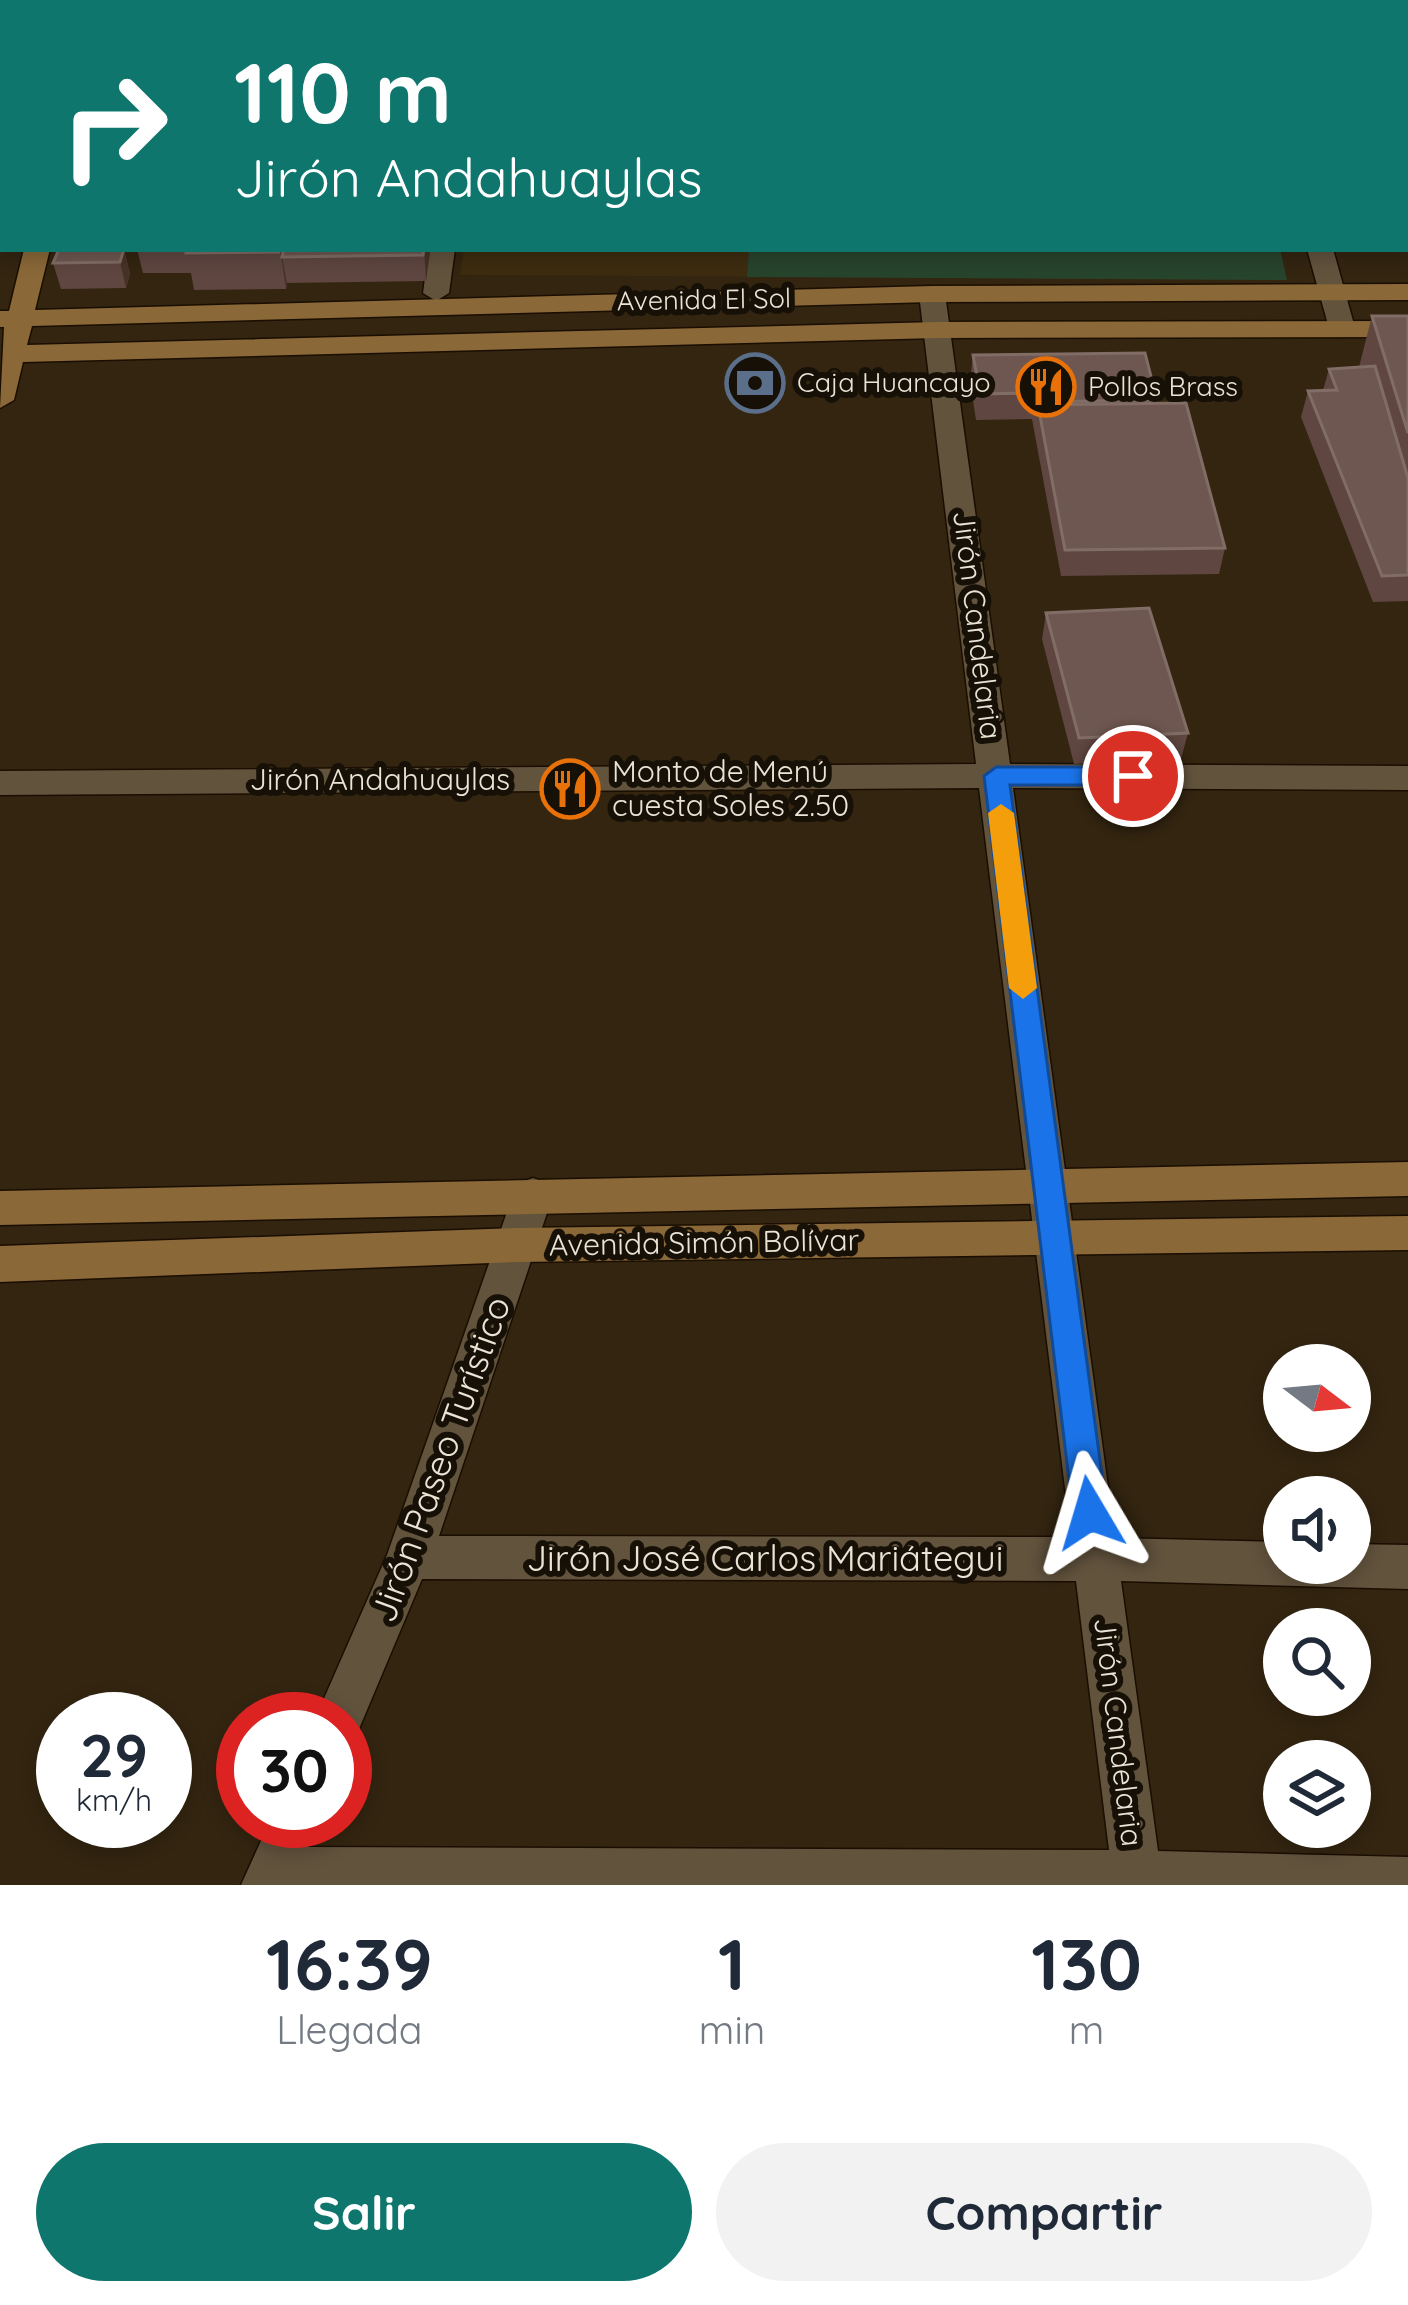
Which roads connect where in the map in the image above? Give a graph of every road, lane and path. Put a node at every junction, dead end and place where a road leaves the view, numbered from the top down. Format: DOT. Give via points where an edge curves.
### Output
graph roads {
  1 [pos="36,252"];
  2 [pos="442,252"];
  3 [pos="1321,252"];
  4 [pos="1331,292"];
  5 [pos="1408,292"];
  6 [pos="436,293"];
  7 [pos="935,312"];
  8 [pos="10,319"];
  9 [pos="1342,328"];
  10 [pos="1408,328"];
  11 [pos="5,354"];
  12 [pos="0,400"];
  13 [pos="996,776"];
  14 [pos="1408,778"];
  15 [pos="0,783"];
  16 [pos="1408,1178"];
  17 [pos="1047,1183"];
  18 [pos="533,1196"];
  19 [pos="0,1208"];
  20 [pos="1408,1233"];
  21 [pos="1054,1237"];
  22 [pos="518,1245"];
  23 [pos="0,1264"];
  24 [pos="410,1557"];
  25 [pos="1096,1559"];
  26 [pos="1408,1567"];
  27 [pos="351,1692"];
  28 [pos="283,1848"];
  29 [pos="270,1878"];
  30 [pos="1137,1880"];
  31 [pos="1408,1882"];
  1 -- 8 [label="street"];
  2 -- 6 [label="street"];
  3 -- 4 [label="street"];
  4 -- 5 [label="street, Avenida El Sol"];
  4 -- 7 [label="street, Avenida El Sol"];
  4 -- 9 [label="street"];
  7 -- 8 [label="street, Avenida El Sol"];
  7 -- 9 [label="street, Avenida El Sol"];
  7 -- 11 [label="street, Avenida El Sol"];
  7 -- 13 [label="street, Jirón Candelaria"];
  8 -- 11 [label="street"];
  9 -- 10 [label="street, Avenida El Sol"];
  11 -- 12 [label="street"];
  13 -- 14 [label="street, Jirón Andahuaylas"];
  13 -- 15 [label="street, Jirón Andahuaylas"];
  13 -- 17 [label="street, Jirón Candelaria"];
  16 -- 17 [label="street, Avenida Simón Bolívar"];
  17 -- 18 [label="street, Avenida Simón Bolívar"];
  17 -- 21 [label="street, Jirón Candelaria"];
  18 -- 19 [label="street, Avenida Simón Bolívar"];
  18 -- 22 [label="street, Jirón Paseo Turístico"];
  20 -- 21 [label="street, Avenida Simón Bolívar"];
  21 -- 22 [label="street, Avenida Simón Bolívar"];
  21 -- 25 [label="street, Jirón Candelaria"];
  22 -- 23 [label="street, Avenida Simón Bolívar"];
  22 -- 24 [label="street, Jirón Paseo Turístico"];
  24 -- 25 [label="street, Jirón José Carlos Mariátegui"];
  24 -- 27 [label="street, Jirón Paseo Turístico"];
  25 -- 26 [label="street, Jirón José Carlos Mariátegui"];
  25 -- 30 [label="street, Jirón Candelaria"];
  28 -- 29 [label="street"];
  29 -- 30 [label="street"];
  30 -- 31 [label="street"];
}
